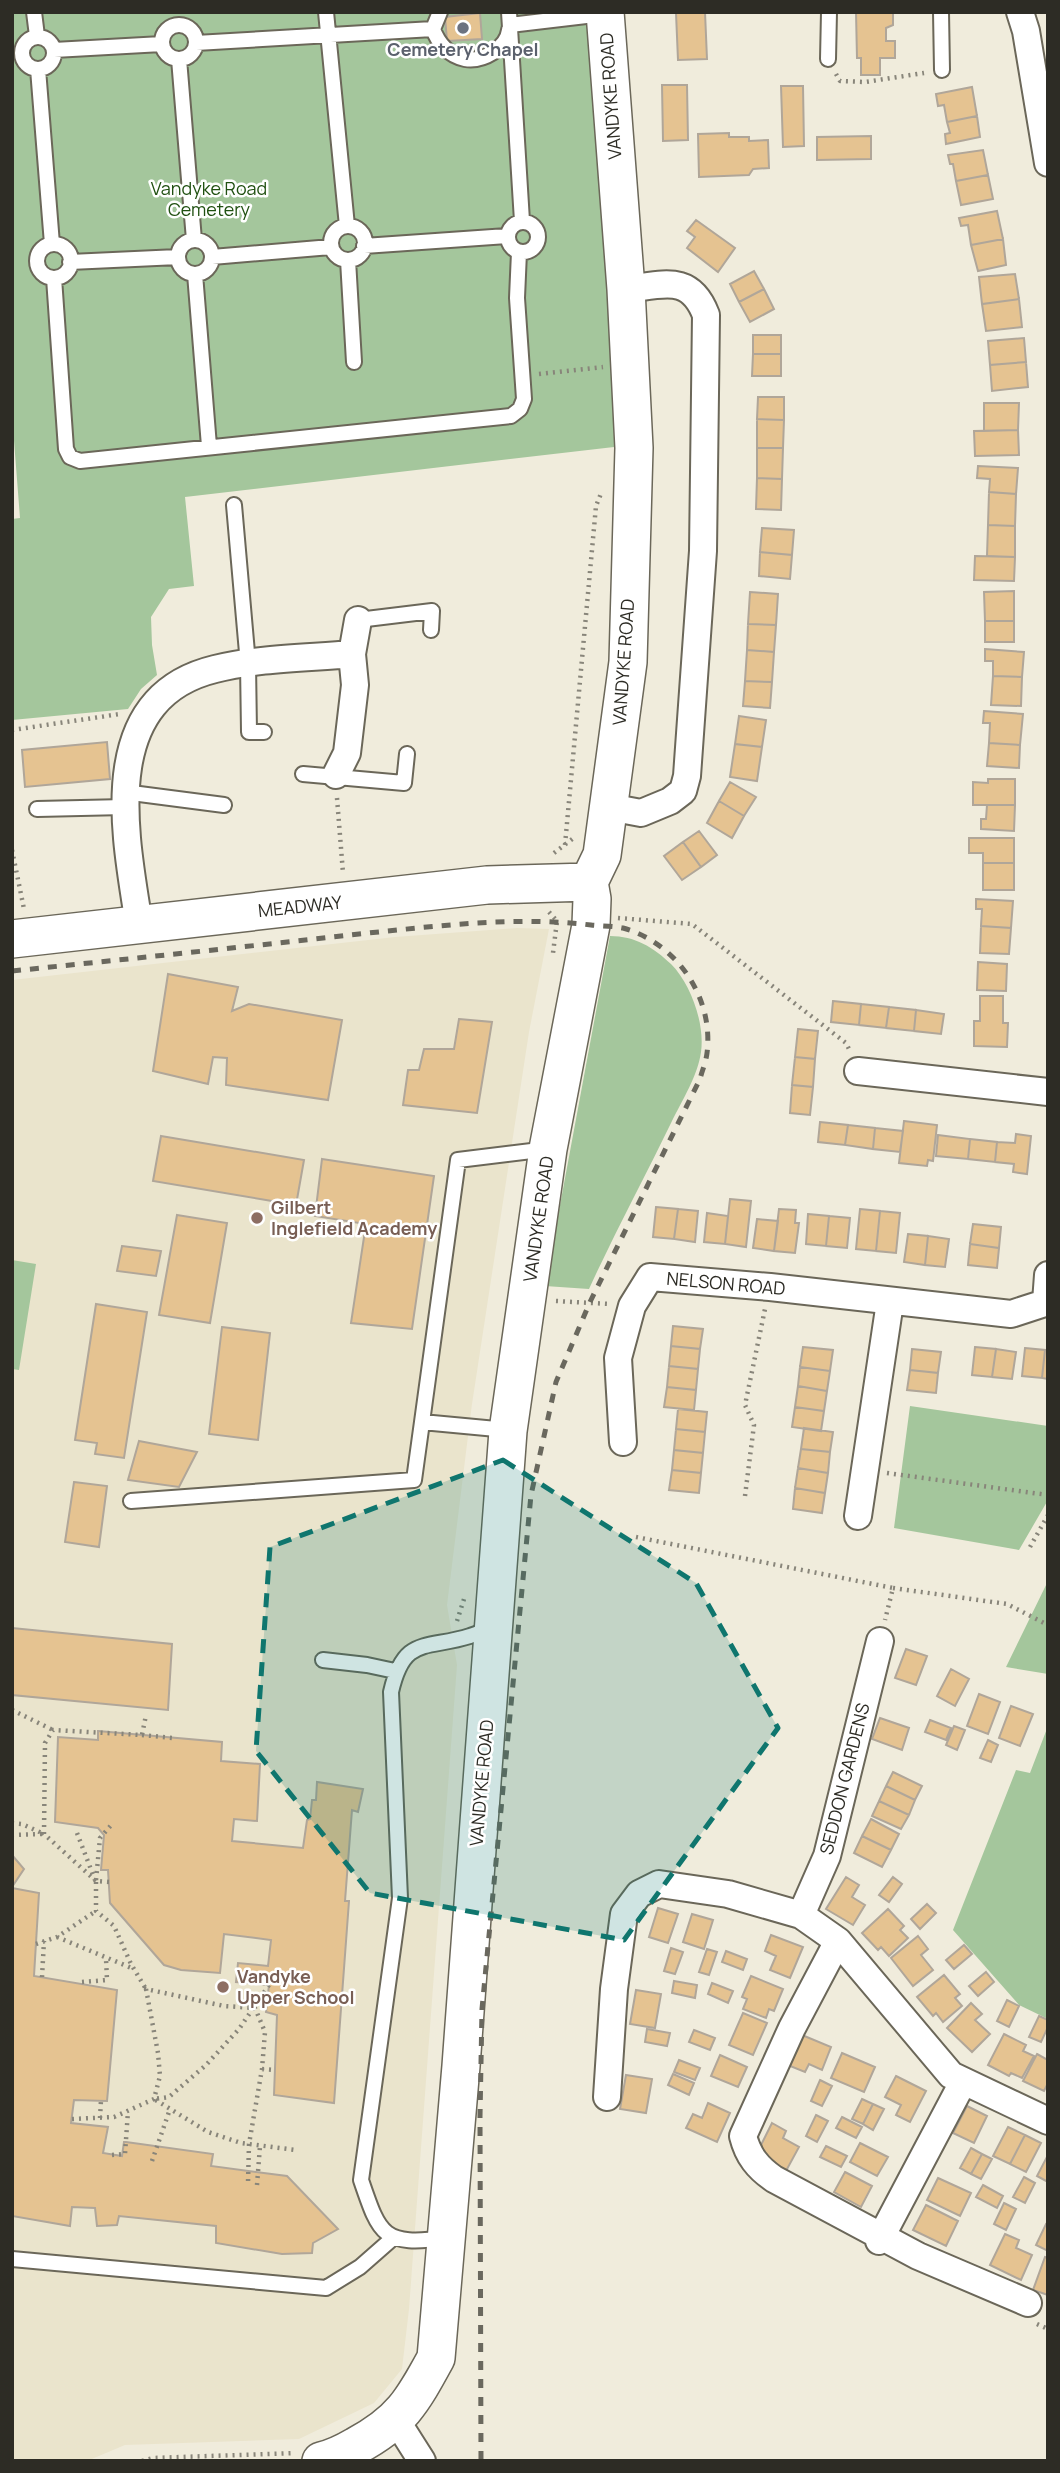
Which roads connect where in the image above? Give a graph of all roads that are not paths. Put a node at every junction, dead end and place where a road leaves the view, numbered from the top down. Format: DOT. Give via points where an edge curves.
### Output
graph roads {
  1 [pos="34,12"];
  2 [pos="326,12"];
  3 [pos="440,12"];
  4 [pos="830,12"];
  5 [pos="941,12"];
  6 [pos="1020,12"];
  7 [pos="605,13"];
  8 [pos="508,16"];
  9 [pos="177,19"];
  10 [pos="433,29"];
  11 [pos="328,35"];
  12 [pos="37,36"];
  13 [pos="196,43"];
  14 [pos="162,44"];
  15 [pos="54,50"];
  16 [pos="178,59"];
  17 [pos="828,59"];
  18 [pos="38,69"];
  19 [pos="942,71"];
  20 [pos="1048,163"];
  21 [pos="522,221"];
  22 [pos="347,226"];
  23 [pos="507,236"];
  24 [pos="194,240"];
  25 [pos="52,244"];
  26 [pos="364,246"];
  27 [pos="331,247"];
  28 [pos="519,252"];
  29 [pos="178,257"];
  30 [pos="212,257"];
  31 [pos="348,260"];
  32 [pos="71,262"];
  33 [pos="195,274"];
  34 [pos="54,278"];
  35 [pos="626,289"];
  36 [pos="354,362"];
  37 [pos="209,446"];
  38 [pos="234,505"];
  39 [pos="358,620"];
  40 [pos="431,629"];
  41 [pos="352,654"];
  42 [pos="248,664"];
  43 [pos="264,732"];
  44 [pos="407,754"];
  45 [pos="303,774"];
  46 [pos="336,775"];
  47 [pos="124,800"];
  48 [pos="224,805"];
  49 [pos="37,809"];
  50 [pos="608,815"];
  51 [pos="590,899"];
  52 [pos="139,924"];
  53 [pos="22,938"];
  54 [pos="858,1071"];
  55 [pos="1048,1092"];
  56 [pos="548,1149"];
  57 [pos="1048,1275"];
  58 [pos="890,1302"];
  59 [pos="1047,1302"];
  60 [pos="422,1422"];
  61 [pos="508,1431"];
  62 [pos="623,1442"];
  63 [pos="131,1501"];
  64 [pos="858,1516"];
  65 [pos="495,1625"];
  66 [pos="880,1641"];
  67 [pos="323,1660"];
  68 [pos="396,1671"];
  69 [pos="801,1915"];
  70 [pos="838,1941"];
  71 [pos="963,2082"];
  72 [pos="607,2097"];
  73 [pos="1048,2121"];
  74 [pos="393,2238"];
  75 [pos="447,2238"];
  76 [pos="880,2238"];
  77 [pos="12,2259"];
  78 [pos="1028,2303"];
  79 [pos="396,2420"];
  80 [pos="309,2457"];
  81 [pos="422,2461"];
  1 -- 12 [label="lane"];
  2 -- 11 [label="lane"];
  3 -- 10 [label="lane"];
  4 -- 17 [label="lane"];
  5 -- 19 [label="lane"];
  6 -- 20 [label="street"];
  7 -- 8 [label="lane"];
  7 -- 35 [label="street, VANDYKE ROAD"];
  8 -- 10 [label="lane" via="508,36 502,46 481,57 465,59 439,44"];
  8 -- 21 [label="lane"];
  9 -- 13 [label="lane"];
  9 -- 14 [label="lane"];
  10 -- 11 [label="lane"];
  11 -- 13 [label="lane"];
  11 -- 22 [label="lane"];
  12 -- 15 [label="lane" via="50,41"];
  12 -- 18 [label="lane" via="23,45 21,57"];
  13 -- 16 [label="lane" via="188,56"];
  14 -- 15 [label="lane"];
  14 -- 16 [label="lane" via="169,56"];
  15 -- 18 [label="lane" via="48,65"];
  16 -- 24 [label="lane"];
  18 -- 25 [label="lane"];
  21 -- 23 [label="lane" via="513,224"];
  21 -- 28 [label="lane" via="533,225 539,239 534,248"];
  22 -- 26 [label="lane" via="360,232"];
  22 -- 27 [label="lane" via="334,233"];
  23 -- 26 [label="lane"];
  23 -- 28 [label="lane" via="510,246"];
  24 -- 29 [label="lane" via="181,247"];
  24 -- 30 [label="lane" via="204,243"];
  25 -- 32 [label="lane" via="67,251"];
  25 -- 34 [label="lane" via="38,254 37,265 43,274"];
  26 -- 31 [label="lane"];
  27 -- 30 [label="lane"];
  27 -- 31 [label="lane"];
  28 -- 37 [label="lane" via="517,298 524,375 520,409 503,418"];
  29 -- 32 [label="lane"];
  29 -- 33 [label="lane" via="185,271"];
  30 -- 33 [label="lane" via="209,267"];
  31 -- 36 [label="lane"];
  32 -- 34 [label="lane" via="67,271"];
  33 -- 37 [label="lane"];
  34 -- 37 [label="lane" via="70,457 80,461"];
  35 -- 50 [label="street, VANDYKE ROAD" via="634,448 629,636"];
  35 -- 50 [label="street" via="685,286 706,315 703,551 683,791 670,802 640,813"];
  38 -- 42 [label="lane"];
  39 -- 40 [label="lane" via="432,611"];
  39 -- 41 [label="street"];
  41 -- 42 [label="street"];
  41 -- 46 [label="street" via="355,685 347,753"];
  42 -- 43 [label="lane" via="249,732"];
  42 -- 47 [label="street" via="195,676 168,691 145,716 132,742"];
  44 -- 46 [label="lane" via="404,783"];
  45 -- 46 [label="lane"];
  47 -- 48 [label="lane"];
  47 -- 49 [label="lane"];
  47 -- 52 [label="street"];
  50 -- 51 [label="street, VANDYKE ROAD"];
  51 -- 52 [label="street, MEADWAY" via="486,886"];
  51 -- 56 [label="street, VANDYKE ROAD"];
  52 -- 53 [label="street, MEADWAY"];
  54 -- 55 [label="street"];
  56 -- 60 [label="lane" via="458,1160"];
  56 -- 61 [label="street, VANDYKE ROAD"];
  57 -- 59 [label="street, NELSON ROAD"];
  58 -- 59 [label="street, NELSON ROAD" via="1011,1314"];
  58 -- 62 [label="street, NELSON ROAD" via="650,1278 632,1306 618,1359"];
  58 -- 64 [label="street"];
  60 -- 61 [label="lane"];
  60 -- 63 [label="lane" via="414,1480"];
  61 -- 65 [label="street, VANDYKE ROAD"];
  65 -- 68 [label="lane" via="469,1637 412,1650"];
  65 -- 75 [label="street, VANDYKE ROAD"];
  66 -- 69 [label="street, SEDDON GARDENS" via="827,1856"];
  67 -- 68 [label="lane"];
  68 -- 74 [label="lane" via="391,1692 400,1898 361,2180 374,2221"];
  69 -- 70 [label="street"];
  69 -- 72 [label="street" via="729,1894 659,1884 639,1894 624,1914"];
  70 -- 71 [label="street" via="951,2075"];
  70 -- 76 [label="street" via="743,2136 760,2169"];
  71 -- 73 [label="street"];
  71 -- 76 [label="street"];
  74 -- 75 [label="lane"];
  74 -- 77 [label="lane" via="360,2267 326,2288"];
  75 -- 79 [label="street, VANDYKE ROAD" via="436,2358 414,2399"];
  76 -- 78 [label="street"];
  79 -- 80 [label="street, VANDYKE ROAD" via="335,2458"];
  79 -- 81 [label="street"];
}
